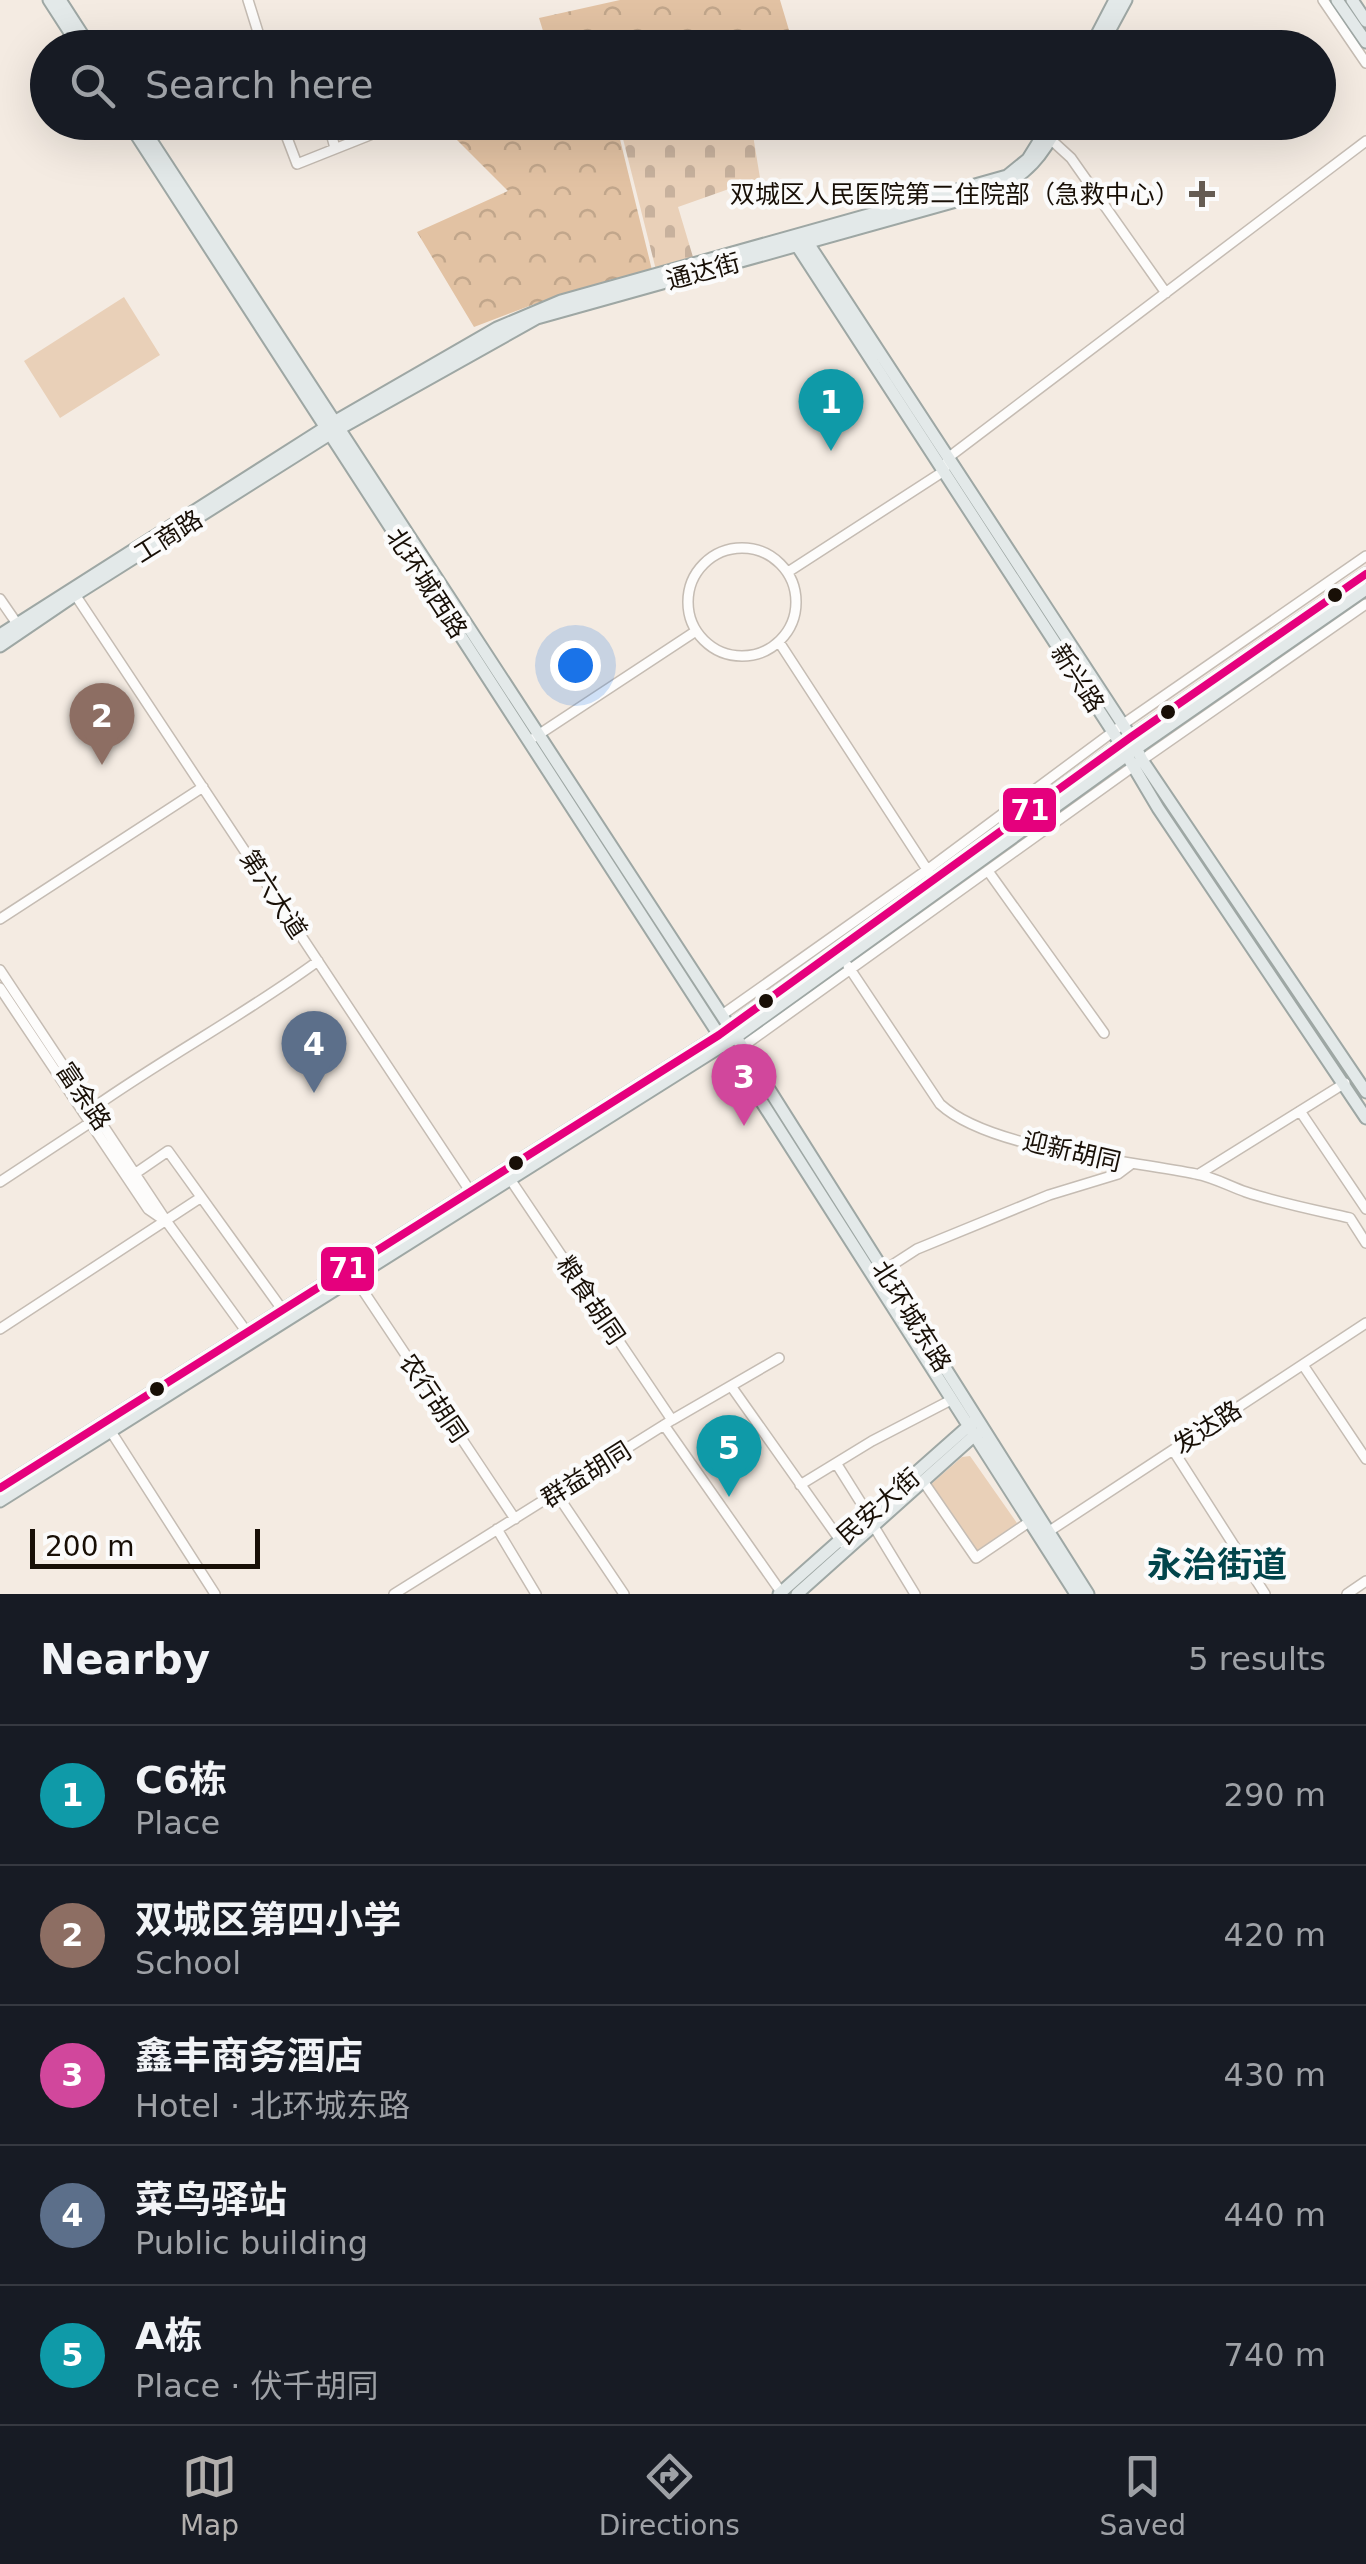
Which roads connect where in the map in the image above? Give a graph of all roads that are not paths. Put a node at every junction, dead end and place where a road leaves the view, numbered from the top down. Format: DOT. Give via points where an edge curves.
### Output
graph roads {
  1 [pos="49,0"];
  2 [pos="60,0"];
  3 [pos="248,0"];
  4 [pos="1116,0"];
  5 [pos="1126,0"];
  6 [pos="1323,0"];
  7 [pos="1336,0"];
  8 [pos="1352,0"];
  9 [pos="1366,21"];
  10 [pos="68,30"];
  11 [pos="79,30"];
  12 [pos="257,30"];
  13 [pos="1100,30"];
  14 [pos="1110,30"];
  15 [pos="1366,42"];
  16 [pos="1366,63"];
  17 [pos="140,140"];
  18 [pos="150,140"];
  19 [pos="287,140"];
  20 [pos="333,140"];
  21 [pos="356,140"];
  22 [pos="1043,140"];
  23 [pos="1056,140"];
  24 [pos="1365,144"];
  25 [pos="335,148"];
  26 [pos="799,240"];
  27 [pos="1166,293"];
  28 [pos="332,428"];
  29 [pos="946,464"];
  30 [pos="1366,556"];
  31 [pos="788,572"];
  32 [pos="1366,574"];
  33 [pos="1366,589"];
  34 [pos="73,591"];
  35 [pos="0,600"];
  36 [pos="1366,604"];
  37 [pos="19,626"];
  38 [pos="696,630"];
  39 [pos="0,635"];
  40 [pos="778,642"];
  41 [pos="0,646"];
  42 [pos="1118,728"];
  43 [pos="533,738"];
  44 [pos="1132,752"];
  45 [pos="203,787"];
  46 [pos="982,870"];
  47 [pos="934,879"];
  48 [pos="0,919"];
  49 [pos="318,961"];
  50 [pos="847,965"];
  51 [pos="0,970"];
  52 [pos="0,988"];
  53 [pos="722,1015"];
  54 [pos="1104,1033"];
  55 [pos="730,1038"];
  56 [pos="1354,1075"];
  57 [pos="1344,1085"];
  58 [pos="1366,1092"];
  59 [pos="93,1108"];
  60 [pos="1300,1112"];
  61 [pos="1366,1118"];
  62 [pos="90,1122"];
  63 [pos="1130,1165"];
  64 [pos="136,1173"];
  65 [pos="1199,1174"];
  66 [pos="510,1179"];
  67 [pos="0,1182"];
  68 [pos="473,1196"];
  69 [pos="200,1198"];
  70 [pos="1366,1209"];
  71 [pos="167,1222"];
  72 [pos="1366,1243"];
  73 [pos="884,1271"];
  74 [pos="354,1277"];
  75 [pos="286,1314"];
  76 [pos="1365,1327"];
  77 [pos="0,1329"];
  78 [pos="250,1337"];
  79 [pos="780,1358"];
  80 [pos="1303,1364"];
  81 [pos="730,1386"];
  82 [pos="951,1400"];
  83 [pos="668,1422"];
  84 [pos="975,1427"];
  85 [pos="110,1430"];
  86 [pos="1172,1450"];
  87 [pos="1366,1459"];
  88 [pos="836,1463"];
  89 [pos="923,1481"];
  90 [pos="800,1485"];
  91 [pos="0,1488"];
  92 [pos="556,1493"];
  93 [pos="0,1501"];
  94 [pos="514,1518"];
  95 [pos="871,1520"];
  96 [pos="1029,1522"];
  97 [pos="497,1530"];
  98 [pos="1048,1532"];
  99 [pos="842,1545"];
  100 [pos="1366,1581"];
  101 [pos="780,1593"];
  102 [pos="215,1594"];
  103 [pos="394,1594"];
  104 [pos="536,1594"];
  105 [pos="624,1594"];
  106 [pos="796,1594"];
  107 [pos="915,1594"];
  108 [pos="1075,1594"];
  109 [pos="1088,1594"];
  110 [pos="1265,1594"];
  111 [pos="1347,1594"];
  1 -- 10 [label="main road"];
  2 -- 11 [label="main road"];
  3 -- 12 [label="street"];
  4 -- 13 [label="main road"];
  5 -- 14 [label="main road"];
  6 -- 16 [label="street"];
  7 -- 15 [label="main road"];
  8 -- 9 [label="main road"];
  17 -- 28 [label="main road, 北环城西路"];
  18 -- 28 [label="main road, 北环城西路"];
  19 -- 25 [label="street" via="297,164"];
  20 -- 25 [label="street"];
  21 -- 25 [label="street"];
  22 -- 26 [label="main road, 通达街" via="1007,176"];
  23 -- 27 [label="street"];
  24 -- 27 [label="street"];
  26 -- 28 [label="main road, 通达街" via="534,310"];
  26 -- 29 [label="main road, 新兴路"];
  27 -- 29 [label="street"];
  28 -- 34 [label="main road, 工商路"];
  28 -- 43 [label="main road, 北环城西路"];
  29 -- 31 [label="street"];
  29 -- 42 [label="main road, 新兴路"];
  30 -- 42 [label="street"];
  31 -- 38 [label="street" via="775,558 740,547 706,561 690,587"];
  31 -- 40 [label="street" via="797,605"];
  32 -- 44 [label="main road"];
  33 -- 44 [label="main road"];
  34 -- 37 [label="main road, 工商路"];
  34 -- 45 [label="street, 第六大道"];
  35 -- 37 [label="street"];
  36 -- 44 [label="street"];
  37 -- 39 [label="main road, 工商路"];
  37 -- 41 [label="main road, 工商路"];
  38 -- 40 [label="street" via="707,644 738,657"];
  38 -- 43 [label="street"];
  40 -- 47 [label="street"];
  42 -- 44 [label="main road, 新兴路"];
  42 -- 47 [label="street"];
  43 -- 53 [label="main road, 北环城西路"];
  43 -- 55 [label="main road, 北环城西路"];
  44 -- 46 [label="main road"];
  44 -- 47 [label="main road"];
  44 -- 56 [label="main road, 新兴路"];
  44 -- 57 [label="main road, 新兴路"];
  45 -- 48 [label="street"];
  45 -- 49 [label="street, 第六大道"];
  46 -- 47 [label="main road"];
  46 -- 50 [label="street"];
  46 -- 54 [label="street"];
  47 -- 50 [label="main road"];
  47 -- 53 [label="street"];
  47 -- 55 [label="main road"];
  49 -- 59 [label="street"];
  49 -- 68 [label="street, 第六大道"];
  50 -- 55 [label="main road"];
  50 -- 63 [label="street, 迎新胡同" via="955,1118"];
  51 -- 59 [label="street, 富余路"];
  52 -- 62 [label="street, 富余路"];
  53 -- 55 [label="main road, 北环城西路"];
  55 -- 66 [label="main road"];
  55 -- 68 [label="main road"];
  55 -- 73 [label="main road, 北环城东路"];
  55 -- 82 [label="main road, 北环城东路"];
  56 -- 57 [label="street"];
  56 -- 58 [label="main road, 新兴路"];
  57 -- 60 [label="street"];
  57 -- 61 [label="main road, 新兴路"];
  59 -- 64 [label="street, 富余路"];
  60 -- 65 [label="street"];
  60 -- 70 [label="street"];
  62 -- 67 [label="street"];
  62 -- 71 [label="street, 富余路" via="148,1209"];
  63 -- 65 [label="street, 迎新胡同"];
  63 -- 73 [label="street" via="917,1249"];
  64 -- 69 [label="street" via="168,1151"];
  64 -- 71 [label="street, 富余路"];
  65 -- 72 [label="street, 迎新胡同" via="1350,1218"];
  66 -- 68 [label="main road"];
  66 -- 83 [label="street, 粮食胡同"];
  68 -- 74 [label="main road"];
  68 -- 75 [label="main road"];
  69 -- 71 [label="street"];
  69 -- 75 [label="street"];
  71 -- 77 [label="street"];
  71 -- 78 [label="street, 富余路"];
  73 -- 84 [label="main road, 北环城东路"];
  74 -- 75 [label="main road"];
  74 -- 94 [label="street, 农行胡同"];
  75 -- 78 [label="main road"];
  76 -- 80 [label="street, 发达路"];
  78 -- 85 [label="main road"];
  78 -- 91 [label="main road"];
  79 -- 81 [label="street, 群益胡同"];
  80 -- 86 [label="street, 发达路"];
  80 -- 87 [label="street"];
  81 -- 83 [label="street, 群益胡同"];
  81 -- 90 [label="street"];
  82 -- 84 [label="main road, 北环城东路"];
  82 -- 88 [label="street"];
  83 -- 92 [label="street, 群益胡同"];
  83 -- 101 [label="street, 粮食胡同"];
  84 -- 89 [label="main road, 民安大街"];
  84 -- 95 [label="main road, 民安大街"];
  84 -- 96 [label="main road, 北环城东路"];
  84 -- 98 [label="main road, 北环城东路"];
  85 -- 93 [label="main road"];
  85 -- 102 [label="street"];
  86 -- 98 [label="street, 发达路"];
  86 -- 110 [label="street"];
  88 -- 90 [label="street"];
  88 -- 95 [label="street"];
  89 -- 95 [label="main road, 民安大街"];
  89 -- 96 [label="street" via="976,1558"];
  90 -- 99 [label="street"];
  92 -- 94 [label="street, 群益胡同"];
  92 -- 105 [label="street"];
  94 -- 97 [label="street, 群益胡同"];
  95 -- 99 [label="main road, 民安大街"];
  95 -- 107 [label="street"];
  96 -- 108 [label="main road, 北环城东路"];
  97 -- 103 [label="street, 群益胡同"];
  97 -- 104 [label="street"];
  98 -- 109 [label="main road, 北环城东路"];
  99 -- 101 [label="main road, 民安大街"];
  99 -- 106 [label="main road, 民安大街"];
  100 -- 111 [label="street"];
}
